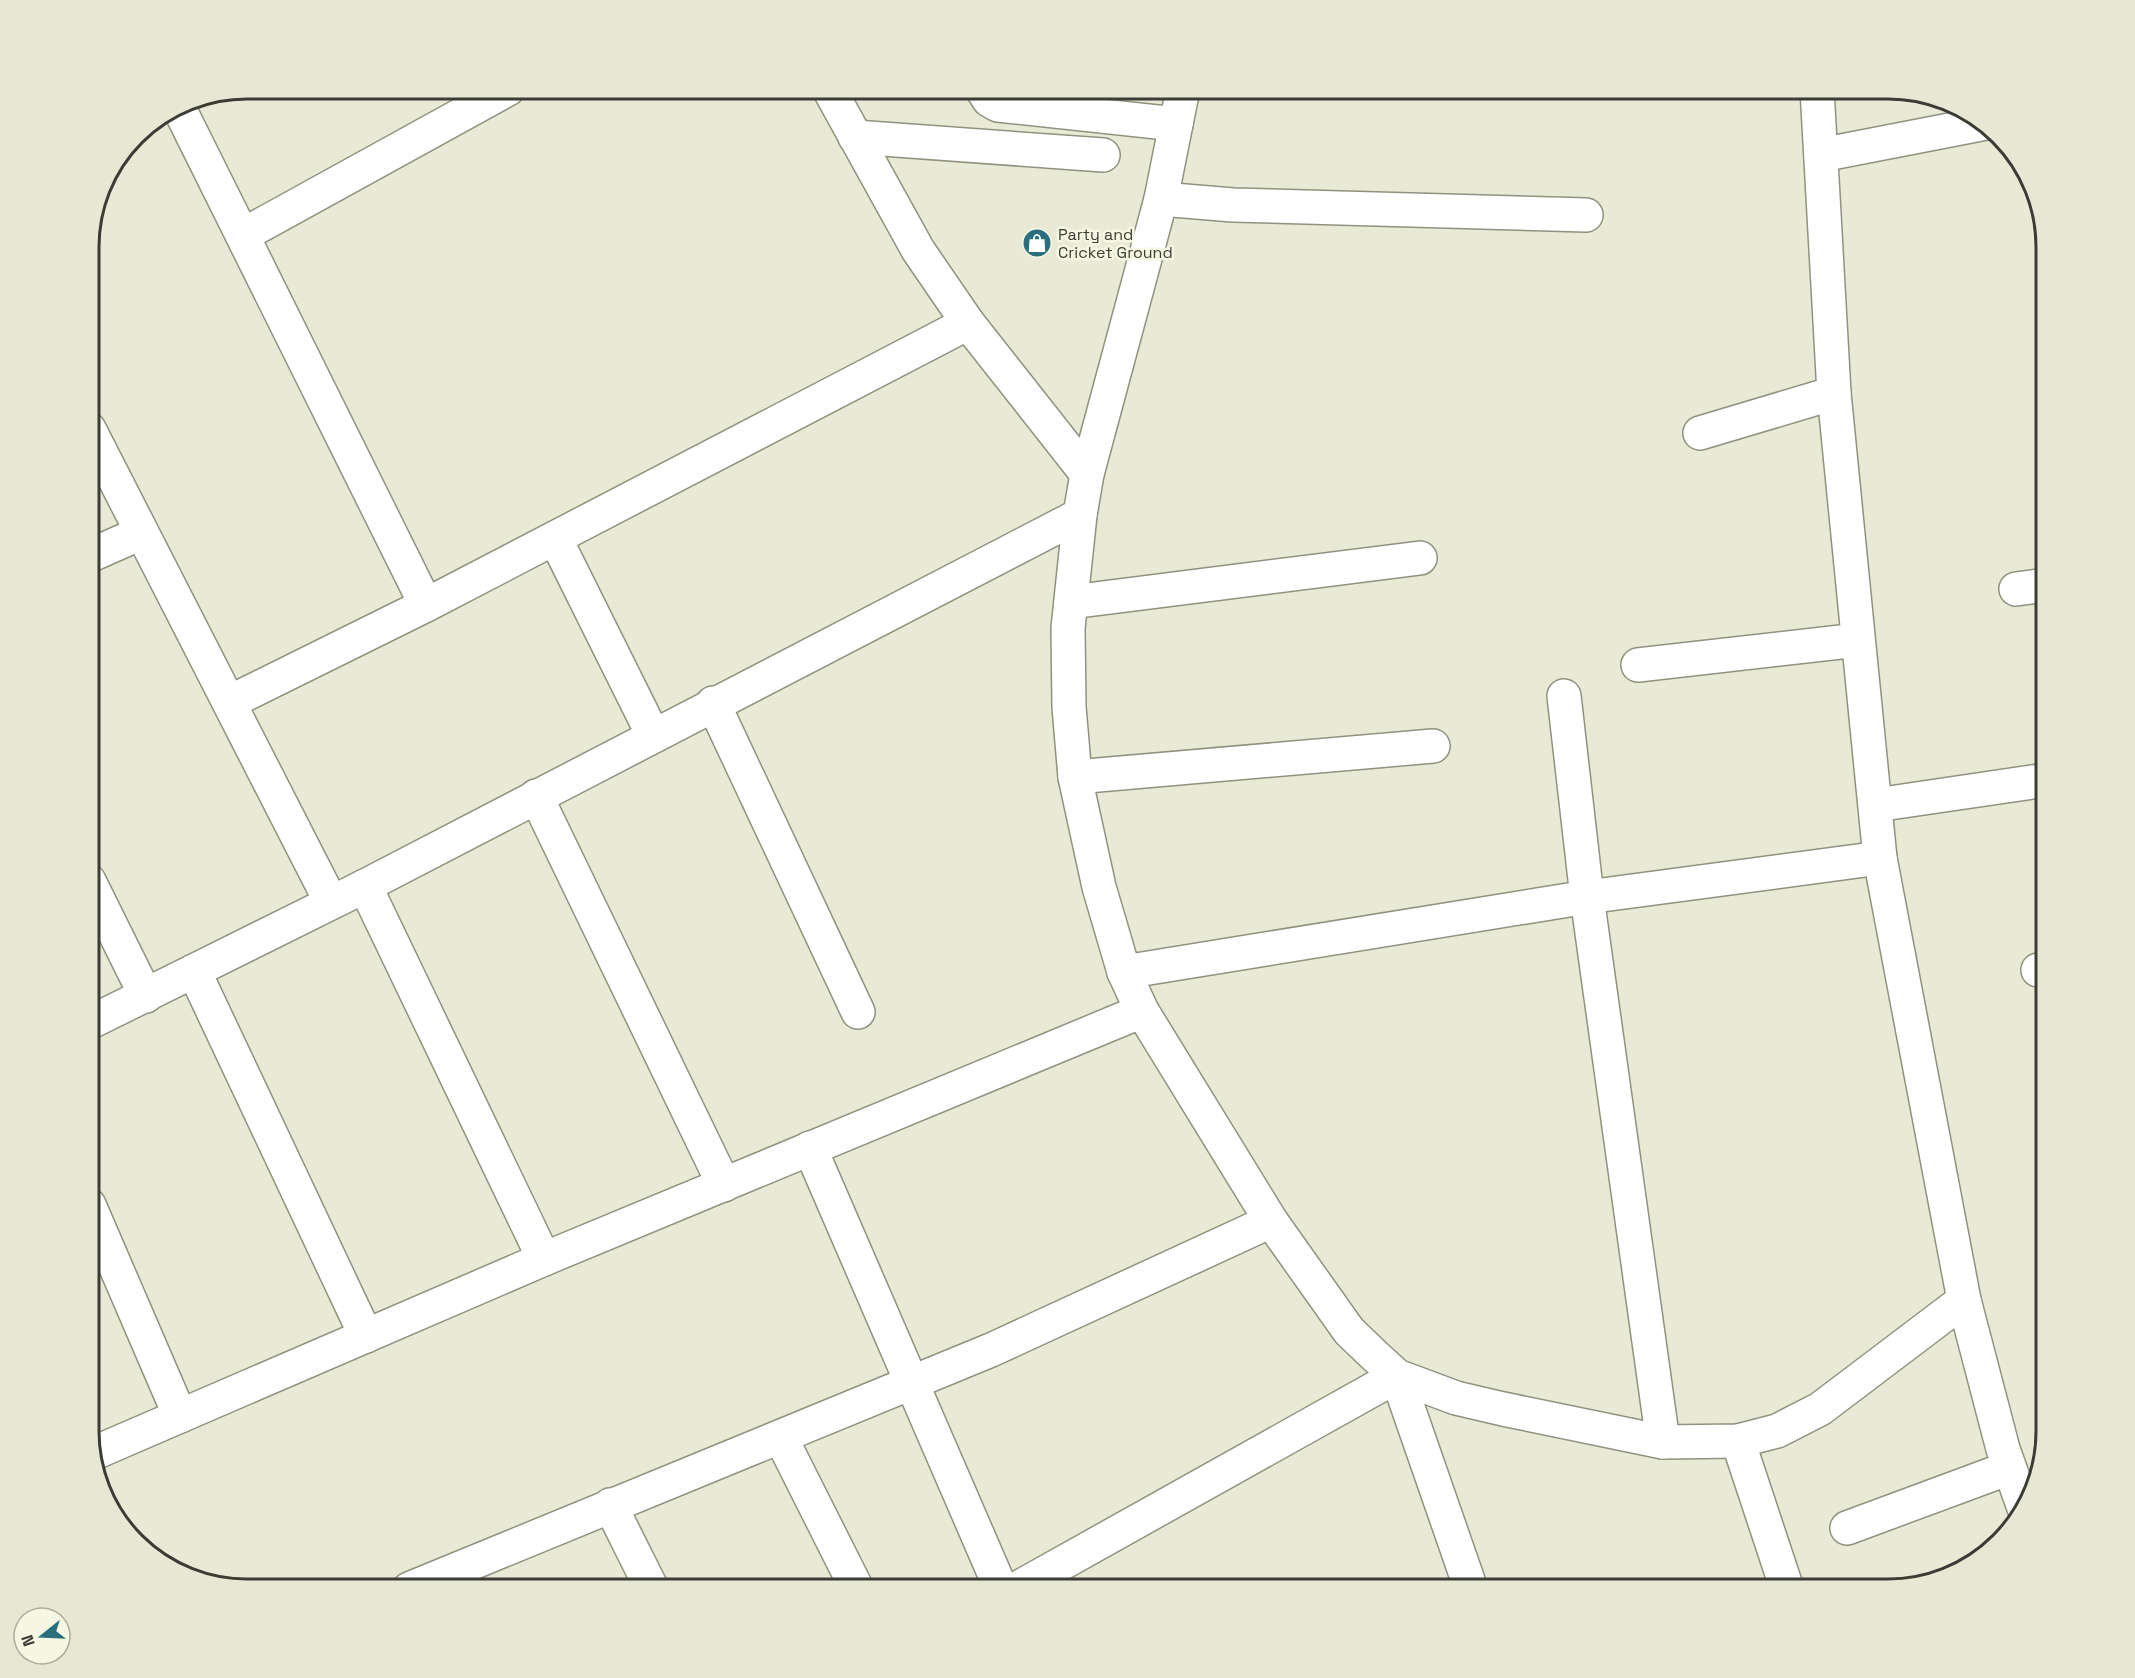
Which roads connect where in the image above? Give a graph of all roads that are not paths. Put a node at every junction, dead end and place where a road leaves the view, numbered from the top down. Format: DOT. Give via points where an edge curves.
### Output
graph roads {
  1 [pos="488,99"];
  2 [pos="835,99"];
  3 [pos="988,99"];
  4 [pos="1181,99"];
  5 [pos="1818,99"];
  6 [pos="182,114"];
  7 [pos="1176,124"];
  8 [pos="1972,126"];
  9 [pos="855,137"];
  10 [pos="1103,155"];
  11 [pos="1821,155"];
  12 [pos="1161,199"];
  13 [pos="1586,215"];
  14 [pos="243,235"];
  15 [pos="968,322"];
  16 [pos="1834,393"];
  17 [pos="1700,433"];
  18 [pos="99,449"];
  19 [pos="1088,474"];
  20 [pos="1080,515"];
  21 [pos="141,533"];
  22 [pos="555,538"];
  23 [pos="99,552"];
  24 [pos="1420,558"];
  25 [pos="1071,602"];
  26 [pos="426,605"];
  27 [pos="1858,640"];
  28 [pos="1638,665"];
  29 [pos="1564,696"];
  30 [pos="230,702"];
  31 [pos="714,703"];
  32 [pos="653,735"];
  33 [pos="1433,746"];
  34 [pos="1075,777"];
  35 [pos="2036,781"];
  36 [pos="536,796"];
  37 [pos="1876,805"];
  38 [pos="1880,858"];
  39 [pos="365,886"];
  40 [pos="1587,897"];
  41 [pos="99,901"];
  42 [pos="332,902"];
  43 [pos="194,971"];
  44 [pos="1124,972"];
  45 [pos="146,996"];
  46 [pos="1142,1011"];
  47 [pos="858,1012"];
  48 [pos="99,1018"];
  49 [pos="810,1148"];
  50 [pos="724,1185"];
  51 [pos="1271,1221"];
  52 [pos="99,1228"];
  53 [pos="544,1259"];
  54 [pos="1964,1300"];
  55 [pos="366,1336"];
  56 [pos="1397,1376"];
  57 [pos="911,1383"];
  58 [pos="180,1416"];
  59 [pos="781,1438"];
  60 [pos="1738,1441"];
  61 [pos="1663,1442"];
  62 [pos="100,1450"];
  63 [pos="2009,1468"];
  64 [pos="2020,1498"];
  65 [pos="610,1505"];
  66 [pos="1847,1528"];
  67 [pos="435,1579"];
  68 [pos="647,1579"];
  69 [pos="851,1579"];
  70 [pos="996,1579"];
  71 [pos="1036,1579"];
  72 [pos="1467,1579"];
  73 [pos="1783,1579"];
  1 -- 14 [label="street"];
  2 -- 9 [label="street"];
  3 -- 7 [label="street" via="998,105"];
  4 -- 7 [label="street"];
  5 -- 11 [label="street"];
  6 -- 14 [label="street"];
  7 -- 12 [label="street"];
  8 -- 11 [label="street"];
  9 -- 10 [label="street"];
  9 -- 15 [label="street" via="918,250"];
  11 -- 16 [label="street"];
  12 -- 13 [label="street" via="1233,205"];
  12 -- 19 [label="street"];
  14 -- 26 [label="street"];
  15 -- 19 [label="street"];
  15 -- 22 [label="street"];
  16 -- 17 [label="street"];
  16 -- 27 [label="street"];
  18 -- 21 [label="street"];
  19 -- 20 [label="street"];
  20 -- 25 [label="street"];
  20 -- 31 [label="street"];
  21 -- 23 [label="street"];
  21 -- 30 [label="street"];
  22 -- 26 [label="street"];
  22 -- 32 [label="street"];
  24 -- 25 [label="street"];
  25 -- 34 [label="street" via="1069,695"];
  26 -- 30 [label="street"];
  27 -- 28 [label="street"];
  27 -- 37 [label="street"];
  29 -- 40 [label="street"];
  30 -- 42 [label="street"];
  31 -- 32 [label="street"];
  31 -- 47 [label="street"];
  32 -- 36 [label="street"];
  33 -- 34 [label="street"];
  34 -- 44 [label="street" via="1099,888"];
  35 -- 37 [label="street"];
  36 -- 39 [label="street"];
  36 -- 50 [label="street"];
  37 -- 38 [label="street"];
  38 -- 40 [label="street"];
  38 -- 54 [label="street"];
  39 -- 42 [label="street"];
  39 -- 53 [label="street"];
  40 -- 44 [label="street"];
  40 -- 61 [label="street"];
  41 -- 45 [label="street"];
  42 -- 43 [label="street"];
  43 -- 45 [label="street"];
  43 -- 55 [label="street"];
  44 -- 46 [label="street"];
  45 -- 48 [label="street"];
  46 -- 49 [label="street"];
  46 -- 51 [label="street"];
  49 -- 50 [label="street"];
  49 -- 57 [label="street"];
  50 -- 53 [label="street"];
  51 -- 56 [label="street" via="1349,1331"];
  51 -- 57 [label="street"];
  52 -- 58 [label="street"];
  53 -- 55 [label="street"];
  54 -- 60 [label="street" via="1820,1409 1777,1431"];
  54 -- 63 [label="street"];
  55 -- 58 [label="street"];
  56 -- 61 [label="street" via="1503,1410"];
  56 -- 71 [label="street"];
  56 -- 72 [label="street"];
  57 -- 59 [label="street"];
  57 -- 70 [label="street"];
  58 -- 62 [label="street"];
  59 -- 65 [label="street"];
  59 -- 69 [label="street"];
  60 -- 61 [label="street"];
  60 -- 73 [label="street"];
  63 -- 64 [label="street"];
  63 -- 66 [label="street"];
  65 -- 67 [label="street"];
  65 -- 68 [label="street"];
}
